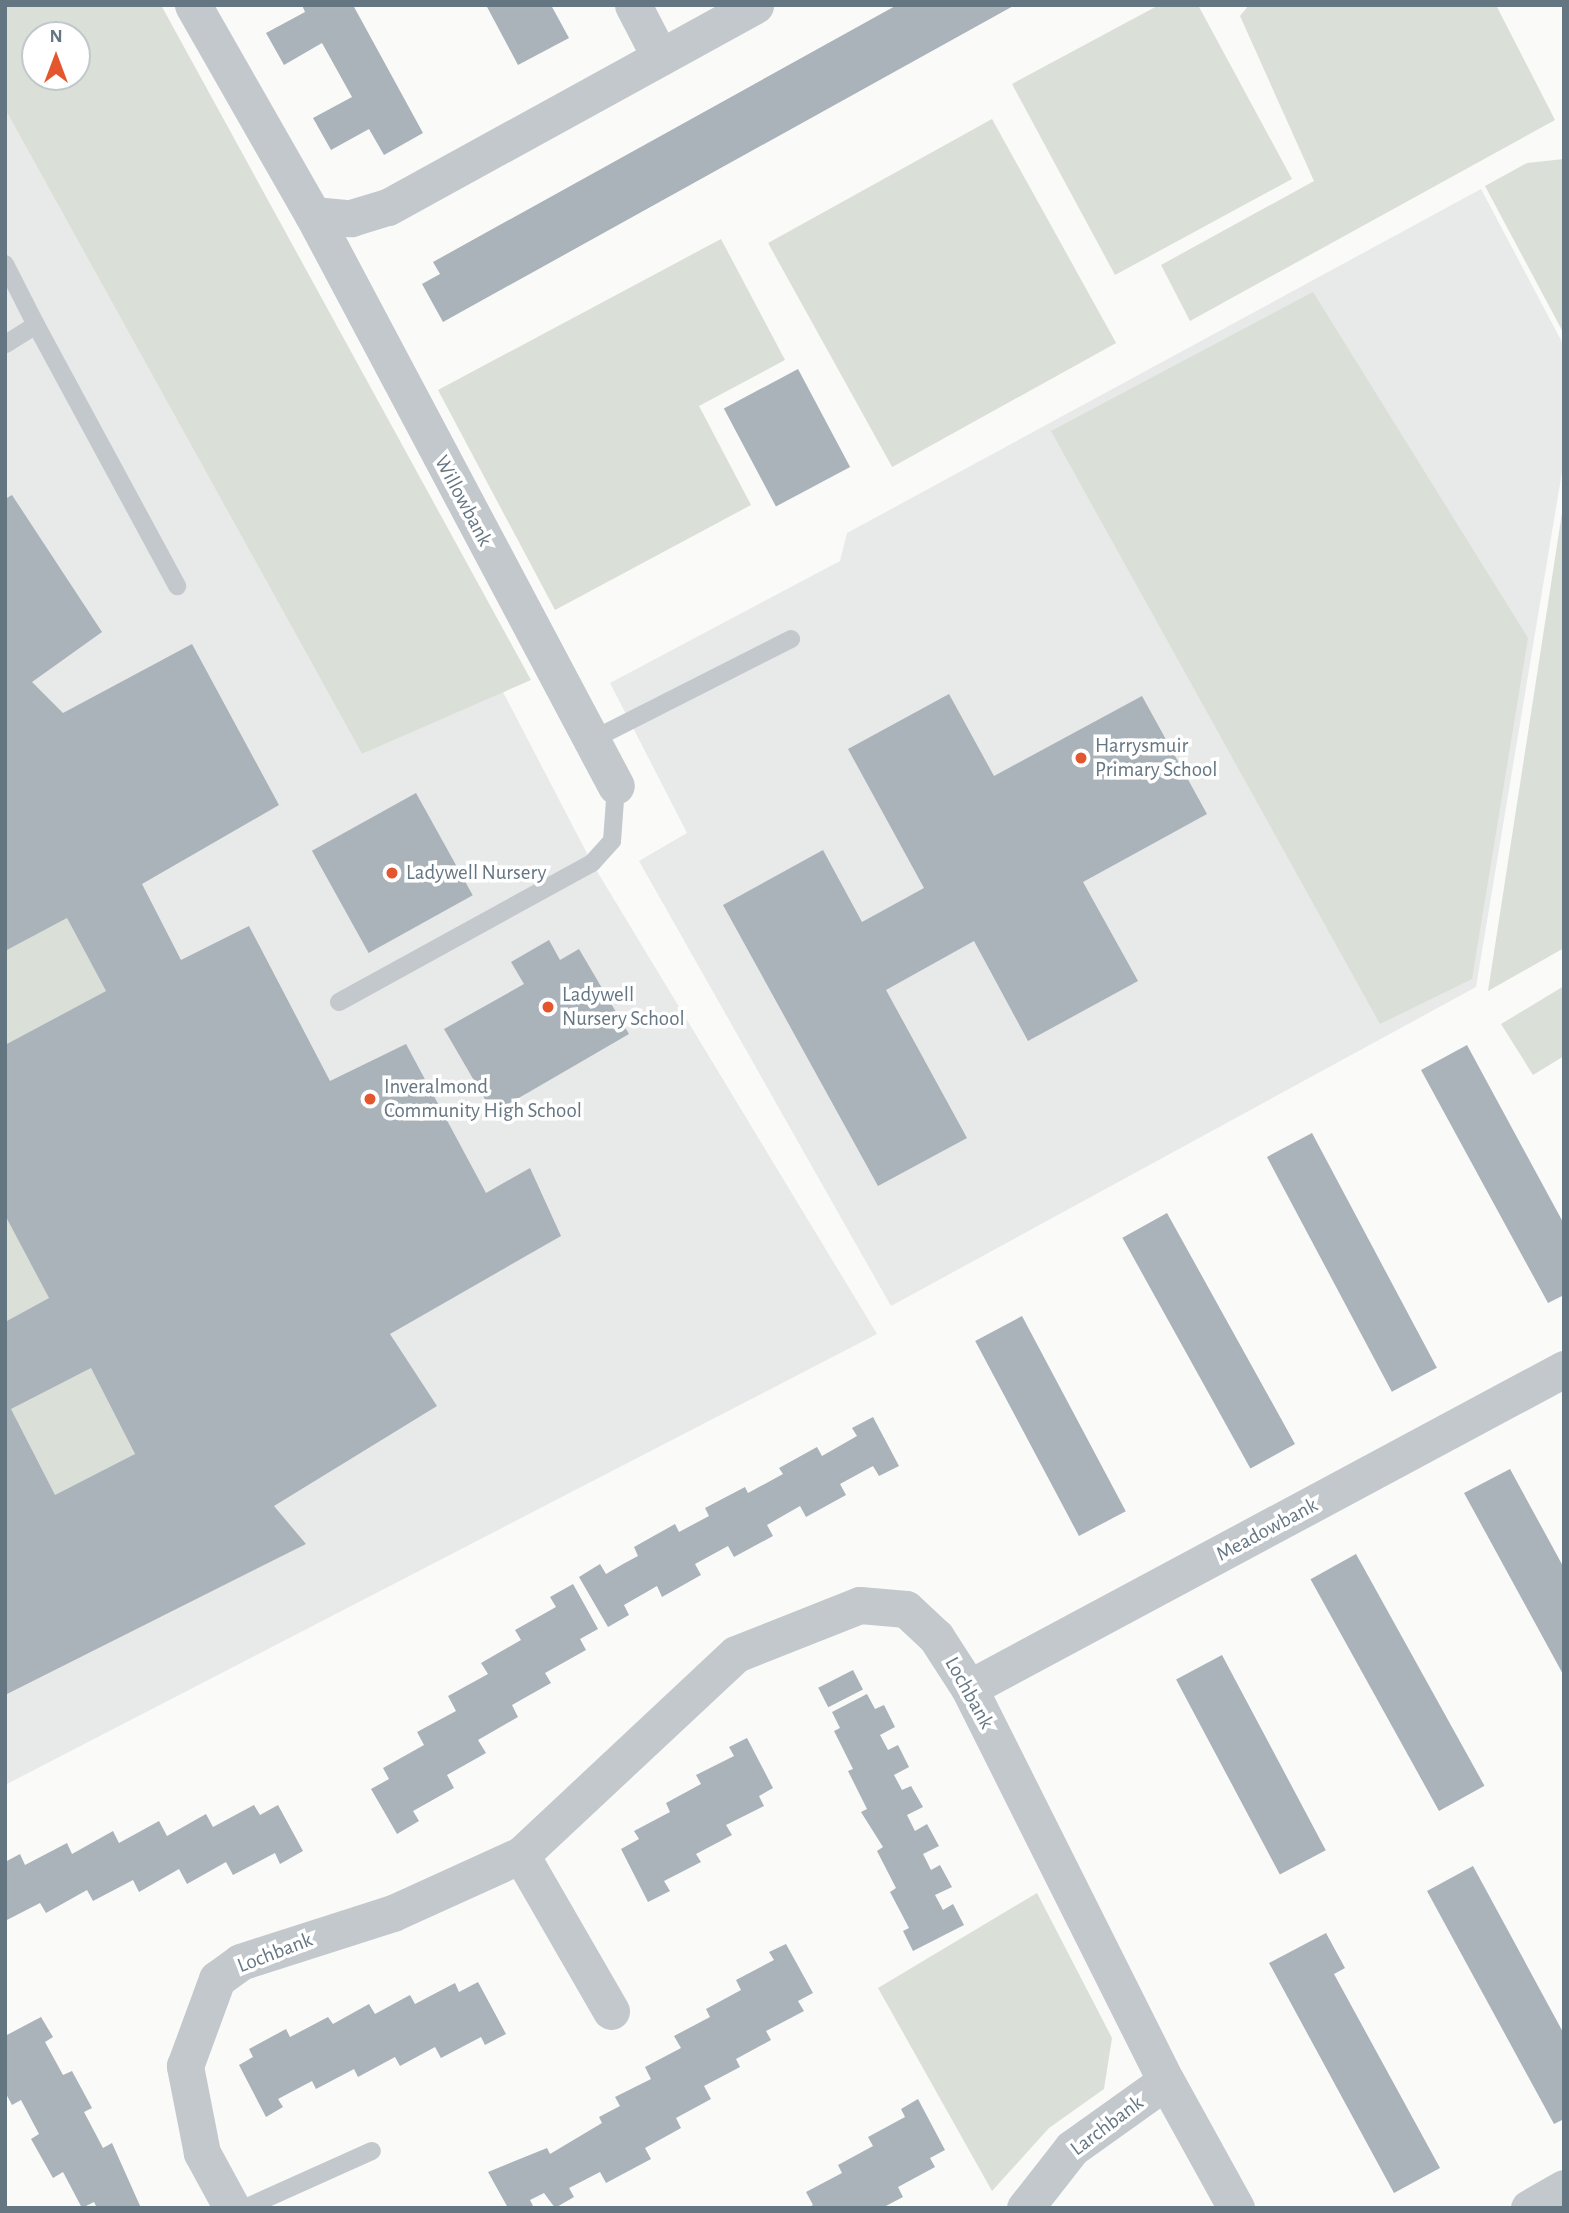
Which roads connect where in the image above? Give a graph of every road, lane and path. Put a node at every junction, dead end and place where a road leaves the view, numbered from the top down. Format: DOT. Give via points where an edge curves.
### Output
graph roads {
  1 [pos="193,5"];
  2 [pos="633,5"];
  3 [pos="755,5"];
  4 [pos="660,58"];
  5 [pos="313,215"];
  6 [pos="5,264"];
  7 [pos="36,325"];
  8 [pos="5,344"];
  9 [pos="177,586"];
  10 [pos="791,639"];
  11 [pos="594,739"];
  12 [pos="616,786"];
  13 [pos="339,1002"];
  14 [pos="1564,1369"];
  15 [pos="968,1688"];
  16 [pos="521,1855"];
  17 [pos="611,2011"];
  18 [pos="1166,2081"];
  19 [pos="372,2151"];
  20 [pos="1564,2188"];
  21 [pos="232,2208"];
  22 [pos="245,2208"];
  23 [pos="1025,2208"];
  24 [pos="1236,2208"];
  25 [pos="1529,2208"];
  1 -- 5 [label="street, Willowbank"];
  2 -- 4 [label="street"];
  3 -- 4 [label="street"];
  4 -- 5 [label="street" via="388,208 351,218"];
  5 -- 11 [label="street, Willowbank" via="542,651"];
  6 -- 7 [label="lane"];
  7 -- 8 [label="lane"];
  7 -- 9 [label="lane"];
  10 -- 11 [label="lane"];
  11 -- 12 [label="street, Willowbank"];
  12 -- 13 [label="lane" via="612,841 592,863"];
  14 -- 15 [label="street, Meadowbank"];
  15 -- 16 [label="street, Lochbank" via="936,1637 906,1609 860,1605 736,1654"];
  15 -- 18 [label="street, Lochbank"];
  16 -- 17 [label="street"];
  16 -- 21 [label="street, Lochbank" via="393,1913 240,1962 218,1979 185,2066 202,2153"];
  18 -- 23 [label="street, Larchbank" via="1072,2148"];
  18 -- 24 [label="street, Lochbank"];
  19 -- 22 [label="lane"];
  20 -- 25 [label="street"];
}
